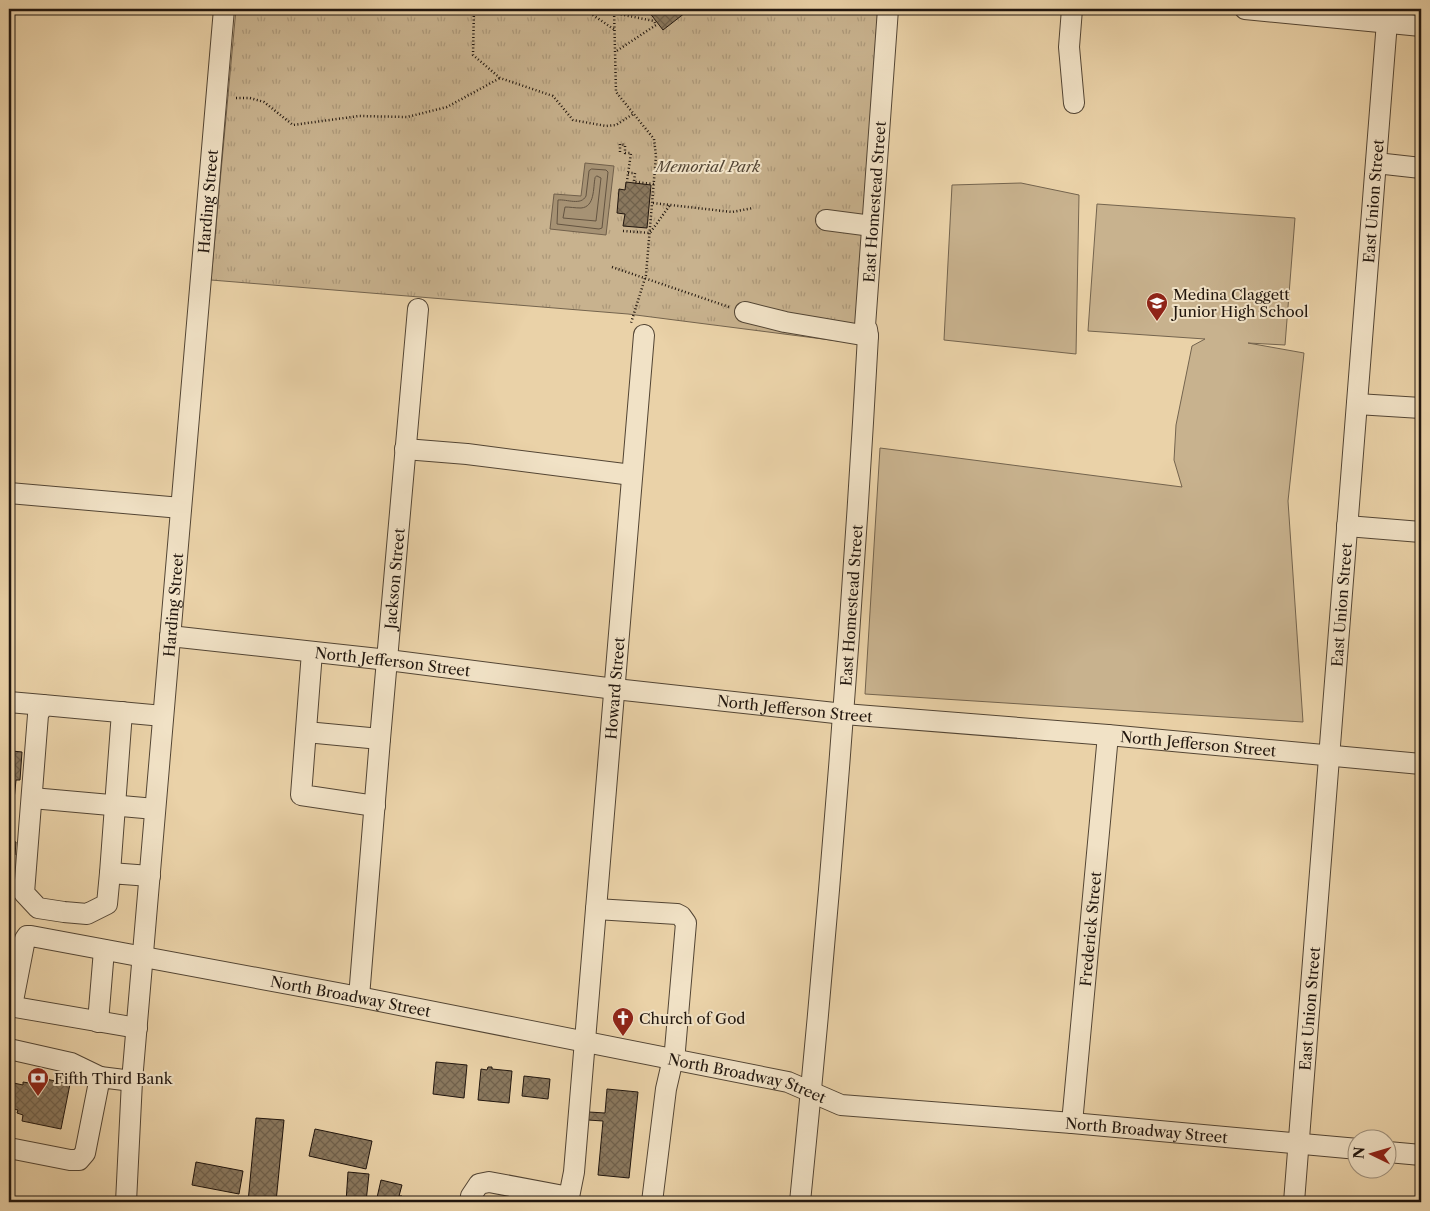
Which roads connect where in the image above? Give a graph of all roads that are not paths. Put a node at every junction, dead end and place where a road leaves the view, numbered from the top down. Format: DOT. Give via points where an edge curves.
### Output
graph roads {
  1 [pos="224,9"];
  2 [pos="888,9"];
  3 [pos="1072,9"];
  4 [pos="1245,9"];
  5 [pos="1388,16"];
  6 [pos="1421,26"];
  7 [pos="1074,103"];
  8 [pos="1376,163"];
  9 [pos="1421,168"];
  10 [pos="826,220"];
  11 [pos="872,226"];
  12 [pos="418,309"];
  13 [pos="745,312"];
  14 [pos="644,335"];
  15 [pos="868,336"];
  16 [pos="1357,404"];
  17 [pos="1421,408"];
  18 [pos="405,449"];
  19 [pos="632,475"];
  20 [pos="9,493"];
  21 [pos="181,508"];
  22 [pos="1347,526"];
  23 [pos="1421,532"];
  24 [pos="170,636"];
  25 [pos="312,652"];
  26 [pos="388,660"];
  27 [pos="615,689"];
  28 [pos="9,702"];
  29 [pos="44,706"];
  30 [pos="122,712"];
  31 [pos="844,714"];
  32 [pos="163,716"];
  33 [pos="306,732"];
  34 [pos="1108,736"];
  35 [pos="380,739"];
  36 [pos="1329,756"];
  37 [pos="1421,764"];
  38 [pos="32,798"];
  39 [pos="115,806"];
  40 [pos="375,806"];
  41 [pos="155,809"];
  42 [pos="110,873"];
  43 [pos="150,876"];
  44 [pos="596,909"];
  45 [pos="104,950"];
  46 [pos="143,957"];
  47 [pos="359,998"];
  48 [pos="10,1006"];
  49 [pos="98,1022"];
  50 [pos="137,1028"];
  51 [pos="584,1042"];
  52 [pos="9,1050"];
  53 [pos="673,1060"];
  54 [pos="100,1077"];
  55 [pos="132,1080"];
  56 [pos="811,1091"];
  57 [pos="1072,1123"];
  58 [pos="1298,1144"];
  59 [pos="9,1148"];
  60 [pos="1348,1148"];
  61 [pos="1398,1153"];
  62 [pos="1421,1155"];
  63 [pos="568,1199"];
  64 [pos="126,1202"];
  65 [pos="470,1202"];
  66 [pos="652,1202"];
  67 [pos="800,1202"];
  68 [pos="1294,1202"];
  1 -- 21 [label="street, Harding Street"];
  2 -- 11 [label="street, East Homestead Street"];
  3 -- 7 [label="street" via="1069,47"];
  4 -- 5 [label="street"];
  5 -- 6 [label="street"];
  5 -- 8 [label="street, East Union Street"];
  8 -- 9 [label="street"];
  8 -- 16 [label="street, East Union Street"];
  10 -- 11 [label="street"];
  11 -- 15 [label="street, East Homestead Street" via="865,326"];
  12 -- 18 [label="street, Jackson Street"];
  13 -- 15 [label="street"];
  14 -- 19 [label="street, Howard Street"];
  15 -- 31 [label="street, East Homestead Street"];
  16 -- 17 [label="street"];
  16 -- 22 [label="street, East Union Street"];
  18 -- 19 [label="street"];
  18 -- 26 [label="street, Jackson Street"];
  19 -- 27 [label="street, Howard Street"];
  20 -- 21 [label="street"];
  21 -- 24 [label="street, Harding Street"];
  22 -- 23 [label="street"];
  22 -- 36 [label="street, East Union Street"];
  24 -- 25 [label="street, North Jefferson Street"];
  24 -- 32 [label="street, Harding Street"];
  25 -- 26 [label="street, North Jefferson Street"];
  25 -- 33 [label="street"];
  26 -- 27 [label="street, North Jefferson Street"];
  26 -- 35 [label="street, Jackson Street"];
  27 -- 31 [label="street, North Jefferson Street"];
  27 -- 44 [label="street, Howard Street"];
  28 -- 29 [label="street"];
  29 -- 30 [label="street"];
  29 -- 38 [label="street" via="38,715"];
  30 -- 32 [label="street"];
  30 -- 39 [label="street"];
  31 -- 34 [label="street, North Jefferson Street"];
  31 -- 56 [label="street, East Homestead Street"];
  32 -- 41 [label="street, Harding Street"];
  33 -- 35 [label="street"];
  33 -- 40 [label="street" via="301,796"];
  34 -- 36 [label="street, North Jefferson Street"];
  34 -- 57 [label="street, Frederick Street"];
  35 -- 40 [label="street, Jackson Street"];
  36 -- 37 [label="street, North Jefferson Street"];
  36 -- 58 [label="street, East Union Street"];
  38 -- 39 [label="street"];
  38 -- 42 [label="street" via="24,894 38,908 87,914 107,904"];
  39 -- 41 [label="street"];
  39 -- 42 [label="street"];
  40 -- 47 [label="street, Jackson Street"];
  41 -- 43 [label="street, Harding Street"];
  42 -- 43 [label="street"];
  43 -- 46 [label="street, Harding Street"];
  44 -- 51 [label="street, Howard Street"];
  44 -- 53 [label="street" via="673,914 684,919 686,927"];
  45 -- 46 [label="street, North Broadway Street"];
  45 -- 48 [label="street, North Broadway Street" via="28,936"];
  45 -- 49 [label="street"];
  46 -- 47 [label="street, North Broadway Street"];
  46 -- 50 [label="street, Harding Street"];
  47 -- 51 [label="street, North Broadway Street"];
  48 -- 49 [label="street"];
  49 -- 50 [label="street"];
  50 -- 55 [label="street, Harding Street"];
  51 -- 53 [label="street, North Broadway Street"];
  51 -- 63 [label="street, Howard Street" via="574,1172"];
  52 -- 54 [label="street" via="71,1063"];
  53 -- 56 [label="street, North Broadway Street" via="788,1082"];
  53 -- 66 [label="street" via="666,1089"];
  54 -- 55 [label="street"];
  54 -- 59 [label="street" via="85,1153 79,1160"];
  55 -- 64 [label="street, Harding Street"];
  56 -- 57 [label="street, North Broadway Street" via="841,1105"];
  56 -- 67 [label="street, East Homestead Street"];
  57 -- 58 [label="street, North Broadway Street"];
  58 -- 60 [label="street, North Broadway Street"];
  58 -- 68 [label="street, East Union Street"];
  61 -- 62 [label="street"];
  63 -- 65 [label="street" via="489,1182 479,1184"];
}
